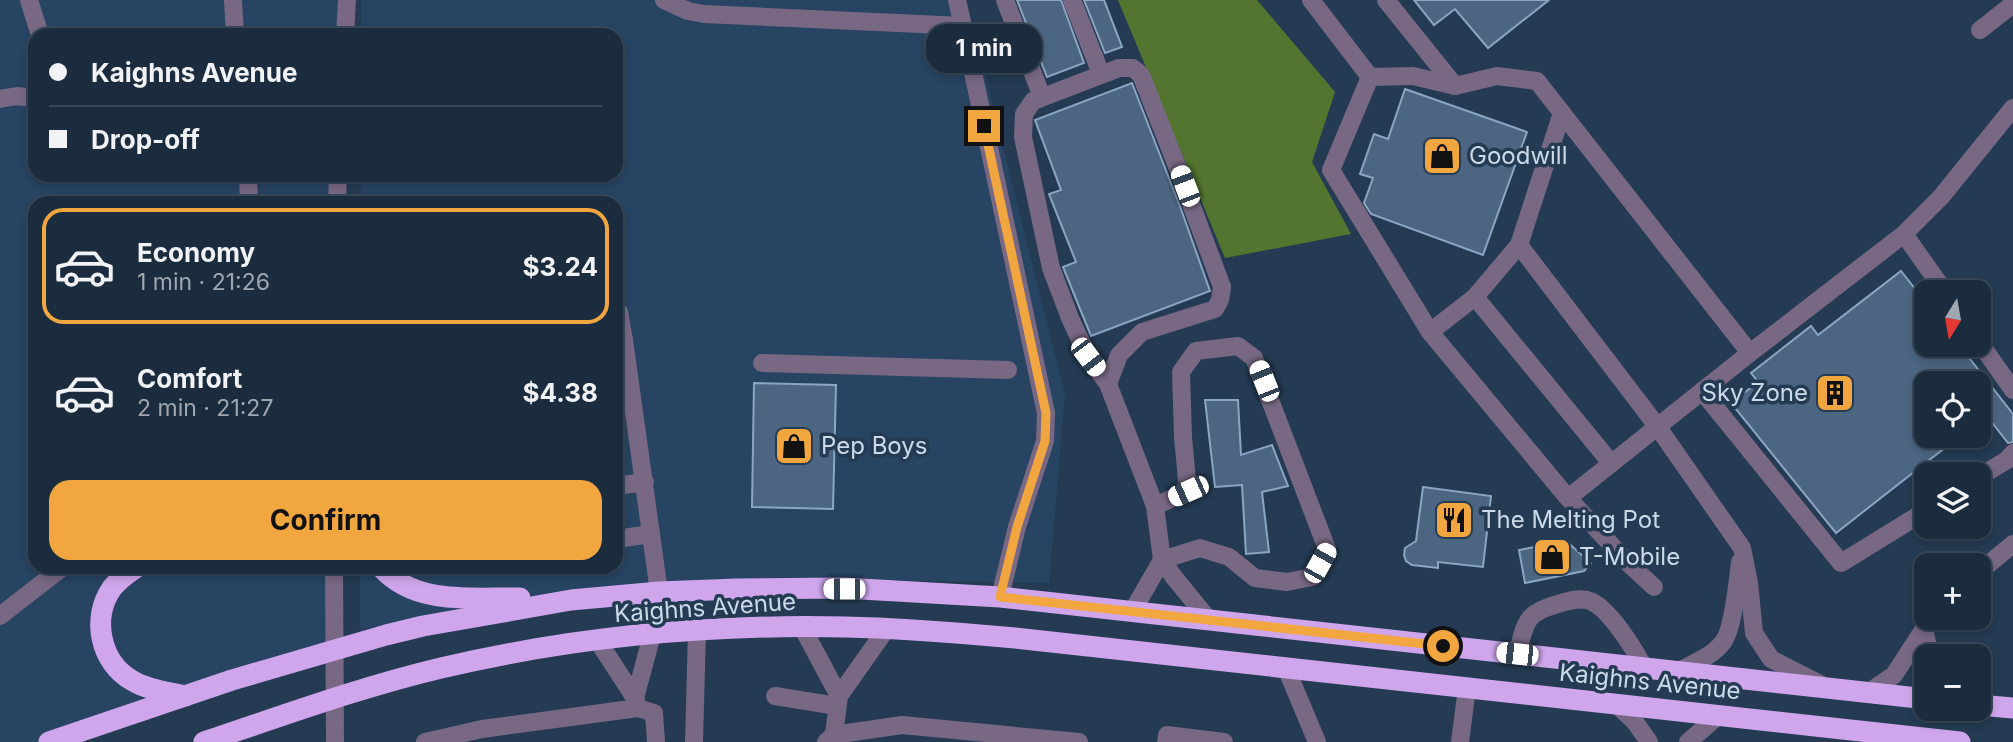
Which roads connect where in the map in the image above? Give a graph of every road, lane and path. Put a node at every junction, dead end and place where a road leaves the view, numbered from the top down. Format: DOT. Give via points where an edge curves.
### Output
graph roads {
  1 [pos="29,0"];
  2 [pos="233,0"];
  3 [pos="347,0"];
  4 [pos="664,0"];
  5 [pos="957,0"];
  6 [pos="1005,0"];
  7 [pos="1072,0"];
  8 [pos="1311,0"];
  9 [pos="1386,0"];
  10 [pos="2013,4"];
  11 [pos="963,26"];
  12 [pos="38,28"];
  13 [pos="235,28"];
  14 [pos="345,28"];
  15 [pos="1980,30"];
  16 [pos="1101,75"];
  17 [pos="1370,77"];
  18 [pos="1455,86"];
  19 [pos="28,97"];
  20 [pos="1042,97"];
  21 [pos="0,99"];
  22 [pos="2013,108"];
  23 [pos="1562,113"];
  24 [pos="1904,234"];
  25 [pos="1519,245"];
  26 [pos="1937,280"];
  27 [pos="1475,297"];
  28 [pos="1430,331"];
  29 [pos="1750,353"];
  30 [pos="623,357"];
  31 [pos="1990,357"];
  32 [pos="762,363"];
  33 [pos="1008,370"];
  34 [pos="1108,384"];
  35 [pos="2013,390"];
  36 [pos="1702,391"];
  37 [pos="1657,426"];
  38 [pos="2013,453"];
  39 [pos="1611,463"];
  40 [pos="1991,470"];
  41 [pos="645,482"];
  42 [pos="623,485"];
  43 [pos="1568,498"];
  44 [pos="1155,506"];
  45 [pos="1914,518"];
  46 [pos="651,534"];
  47 [pos="623,538"];
  48 [pos="2013,544"];
  49 [pos="1742,548"];
  50 [pos="1162,560"];
  51 [pos="1991,562"];
  52 [pos="54,574"];
  53 [pos="127,574"];
  54 [pos="334,574"];
  55 [pos="389,574"];
  56 [pos="1654,587"];
  57 [pos="659,592"];
  58 [pos="1000,597"];
  59 [pos="571,600"];
  60 [pos="1132,612"];
  61 [pos="0,616"];
  62 [pos="1209,620"];
  63 [pos="802,627"];
  64 [pos="887,628"];
  65 [pos="1923,630"];
  66 [pos="696,631"];
  67 [pos="652,635"];
  68 [pos="597,641"];
  69 [pos="334,650"];
  70 [pos="1517,654"];
  71 [pos="1286,668"];
  72 [pos="1644,668"];
  73 [pos="1677,672"];
  74 [pos="1467,688"];
  75 [pos="1828,688"];
  76 [pos="1868,693"];
  77 [pos="187,696"];
  78 [pos="775,696"];
  79 [pos="335,698"];
  80 [pos="1914,698"];
  81 [pos="838,701"];
  82 [pos="636,703"];
  83 [pos="1617,705"];
  84 [pos="1991,706"];
  85 [pos="2013,708"];
  86 [pos="1718,716"];
  87 [pos="517,733"];
  88 [pos="483,735"];
  89 [pos="885,735"];
  90 [pos="941,735"];
  91 [pos="997,738"];
  92 [pos="1886,738"];
  93 [pos="831,739"];
  94 [pos="1060,741"];
  95 [pos="49,742"];
  96 [pos="204,742"];
  97 [pos="335,742"];
  98 [pos="425,742"];
  99 [pos="656,742"];
  100 [pos="694,742"];
  101 [pos="1079,742"];
  102 [pos="1167,742"];
  103 [pos="1224,742"];
  104 [pos="1317,742"];
  105 [pos="1460,742"];
  106 [pos="1649,742"];
  107 [pos="1688,742"];
  108 [pos="1960,742"];
  1 -- 12 [label="street"];
  2 -- 13 [label="street"];
  3 -- 14 [label="street"];
  4 -- 11 [label="street" via="704,14"];
  5 -- 11 [label="street"];
  6 -- 20 [label="street"];
  7 -- 16 [label="street"];
  8 -- 17 [label="street"];
  9 -- 18 [label="street"];
  10 -- 15 [label="street"];
  11 -- 58 [label="street" via="1046,413 1045,441"];
  16 -- 20 [label="street"];
  16 -- 34 [label="street" via="1133,68 1140,75 1222,287 1214,309 1142,332 1119,355"];
  17 -- 18 [label="street" via="1413,76"];
  17 -- 28 [label="street" via="1331,170"];
  18 -- 23 [label="street" via="1497,76 1537,81"];
  19 -- 21 [label="street"];
  20 -- 34 [label="street" via="1024,114 1023,137 1051,268 1088,357"];
  22 -- 24 [label="street" via="1941,197"];
  23 -- 25 [label="street"];
  23 -- 29 [label="street"];
  24 -- 26 [label="street"];
  24 -- 29 [label="street"];
  25 -- 27 [label="street"];
  25 -- 37 [label="street"];
  27 -- 28 [label="street"];
  27 -- 39 [label="street"];
  28 -- 43 [label="street"];
  29 -- 36 [label="street"];
  30 -- 41 [label="street"];
  31 -- 35 [label="street"];
  32 -- 33 [label="street"];
  34 -- 44 [label="street"];
  36 -- 37 [label="street"];
  36 -- 45 [label="street" via="1841,564"];
  37 -- 39 [label="street"];
  37 -- 49 [label="street"];
  38 -- 40 [label="street"];
  39 -- 43 [label="street"];
  41 -- 42 [label="street"];
  41 -- 46 [label="street"];
  43 -- 56 [label="street"];
  44 -- 50 [label="street"];
  44 -- 50 [label="street" via="1188,491 1181,372 1196,351 1238,346 1254,358 1327,549 1312,577 1287,582 1255,578 1229,557 1200,548"];
  46 -- 47 [label="street"];
  46 -- 57 [label="street"];
  48 -- 51 [label="street"];
  49 -- 73 [label="street" via="1725,642"];
  49 -- 75 [label="street" via="1754,633 1771,659"];
  50 -- 60 [label="street"];
  50 -- 62 [label="street"];
  52 -- 61 [label="street"];
  53 -- 77 [label="highway" via="107,596 100,622 106,651 134,682"];
  54 -- 69 [label="street"];
  55 -- 59 [label="highway" via="400,584 428,594"];
  57 -- 58 [label="highway, Kaighns Avenue" via="844,589"];
  57 -- 59 [label="highway, Kaighns Avenue"];
  58 -- 60 [label="highway, Kaighns Avenue"];
  59 -- 69 [label="highway, Kaighns Avenue" via="423,626"];
  60 -- 62 [label="highway, Kaighns Avenue"];
  62 -- 70 [label="highway, Kaighns Avenue"];
  63 -- 64 [label="highway, Kaighns Avenue"];
  63 -- 66 [label="highway, Kaighns Avenue"];
  63 -- 81 [label="street"];
  64 -- 71 [label="highway, Kaighns Avenue"];
  64 -- 81 [label="street"];
  65 -- 76 [label="street" via="1894,675"];
  66 -- 67 [label="highway, Kaighns Avenue"];
  66 -- 100 [label="street"];
  67 -- 68 [label="highway, Kaighns Avenue"];
  67 -- 82 [label="street"];
  68 -- 79 [label="highway, Kaighns Avenue" via="444,668"];
  68 -- 82 [label="street"];
  69 -- 77 [label="highway, Kaighns Avenue"];
  69 -- 79 [label="street"];
  70 -- 72 [label="highway, Kaighns Avenue"];
  70 -- 72 [label="street" via="1532,614 1588,600 1620,629"];
  71 -- 74 [label="highway, Kaighns Avenue"];
  71 -- 104 [label="street"];
  72 -- 73 [label="highway, Kaighns Avenue"];
  73 -- 75 [label="highway, Kaighns Avenue"];
  74 -- 83 [label="highway, Kaighns Avenue"];
  74 -- 105 [label="street"];
  75 -- 76 [label="highway, Kaighns Avenue"];
  76 -- 80 [label="highway, Kaighns Avenue"];
  77 -- 95 [label="highway, Kaighns Avenue"];
  78 -- 81 [label="street"];
  79 -- 96 [label="highway, Kaighns Avenue"];
  79 -- 97 [label="street"];
  81 -- 93 [label="street"];
  82 -- 87 [label="street"];
  82 -- 99 [label="street" via="654,713"];
  83 -- 86 [label="highway, Kaighns Avenue"];
  83 -- 106 [label="street"];
  84 -- 85 [label="highway"];
  86 -- 92 [label="highway, Kaighns Avenue"];
  86 -- 107 [label="street"];
  87 -- 88 [label="street"];
  88 -- 98 [label="street"];
  89 -- 90 [label="street" via="902,725"];
  89 -- 93 [label="street"];
  90 -- 91 [label="street"];
  91 -- 94 [label="street"];
  92 -- 108 [label="highway, Kaighns Avenue"];
  94 -- 101 [label="street"];
  102 -- 103 [label="street" via="1167,735"];
}
